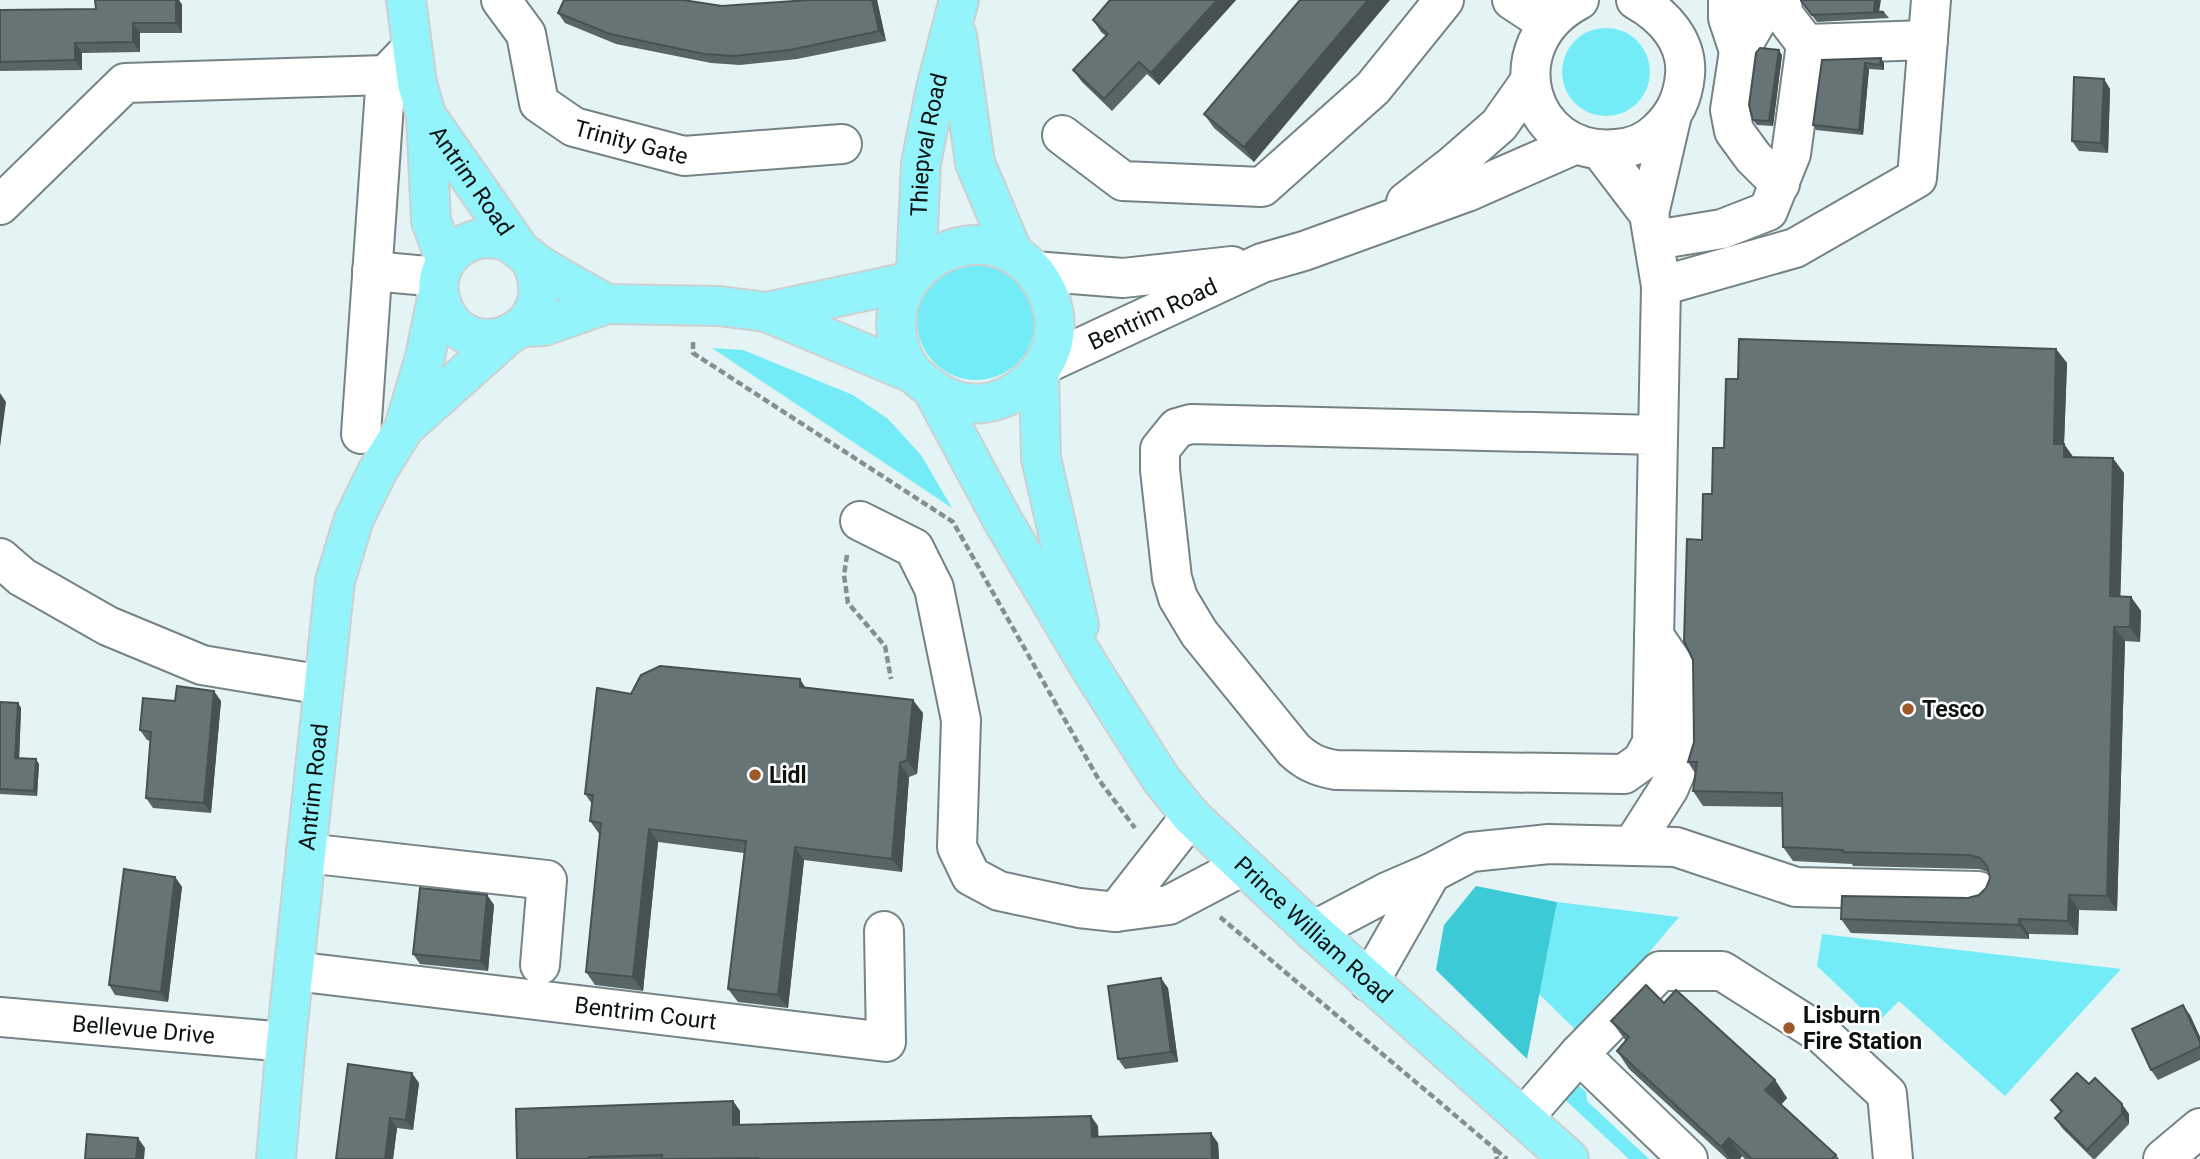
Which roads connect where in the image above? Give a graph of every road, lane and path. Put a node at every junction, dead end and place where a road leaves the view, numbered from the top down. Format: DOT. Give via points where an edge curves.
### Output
graph roads {
  1 [pos="405,0"];
  2 [pos="501,0"];
  3 [pos="1444,0"];
  4 [pos="1512,0"];
  5 [pos="1579,0"];
  6 [pos="1728,0"];
  7 [pos="1769,0"];
  8 [pos="1782,0"];
  9 [pos="1931,0"];
  10 [pos="1646,3"];
  11 [pos="957,10"];
  12 [pos="1547,23"];
  13 [pos="1928,40"];
  14 [pos="1806,44"];
  15 [pos="412,47"];
  16 [pos="1739,51"];
  17 [pos="386,75"];
  18 [pos="1530,81"];
  19 [pos="426,115"];
  20 [pos="1671,119"];
  21 [pos="1062,135"];
  22 [pos="842,144"];
  23 [pos="1588,147"];
  24 [pos="1780,184"];
  25 [pos="0,205"];
  26 [pos="1379,223"];
  27 [pos="1652,227"];
  28 [pos="523,252"];
  29 [pos="1024,263"];
  30 [pos="1262,263"];
  31 [pos="372,271"];
  32 [pos="441,277"];
  33 [pos="912,277"];
  34 [pos="1661,286"];
  35 [pos="607,304"];
  36 [pos="765,312"];
  37 [pos="515,331"];
  38 [pos="1041,368"];
  39 [pos="923,382"];
  40 [pos="404,428"];
  41 [pos="361,434"];
  42 [pos="1658,435"];
  43 [pos="884,478"];
  44 [pos="860,521"];
  45 [pos="0,558"];
  46 [pos="1654,636"];
  47 [pos="1093,671"];
  48 [pos="891,679"];
  49 [pos="323,685"];
  50 [pos="1191,816"];
  51 [pos="1632,846"];
  52 [pos="306,853"];
  53 [pos="1243,866"];
  54 [pos="1431,873"];
  55 [pos="1978,891"];
  56 [pos="1192,894"];
  57 [pos="1115,912"];
  58 [pos="884,931"];
  59 [pos="1313,931"];
  60 [pos="540,965"];
  61 [pos="294,971"];
  62 [pos="1369,982"];
  63 [pos="0,1017"];
  64 [pos="286,1042"];
  65 [pos="1579,1054"];
  66 [pos="1524,1117"];
  67 [pos="2200,1128"];
  68 [pos="1495,1150"];
  69 [pos="276,1159"];
  70 [pos="1497,1159"];
  71 [pos="1507,1159"];
  72 [pos="1569,1159"];
  73 [pos="1688,1159"];
  74 [pos="1893,1159"];
  75 [pos="2163,1159"];
  1 -- 15 [label="main road, Antrim Road"];
  2 -- 22 [label="street, Trinity Gate" via="526,34 539,103 574,127 684,156"];
  3 -- 21 [label="street" via="1373,88 1262,187 1123,181"];
  4 -- 12 [label="street"];
  5 -- 12 [label="street"];
  6 -- 16 [label="street" via="1728,18"];
  7 -- 16 [label="street"];
  8 -- 14 [label="street" via="1783,14"];
  9 -- 13 [label="street"];
  10 -- 20 [label="street" via="1670,26 1681,48 1686,72 1682,97"];
  11 -- 29 [label="main road, Thiepval Road" via="975,163"];
  11 -- 33 [label="main road, Thiepval Road" via="921,163"];
  12 -- 18 [label="street" via="1536,40"];
  13 -- 14 [label="street"];
  13 -- 34 [label="street" via="1917,178 1795,248"];
  14 -- 24 [label="street" via="1791,154"];
  15 -- 17 [label="street"];
  15 -- 19 [label="main road, Antrim Road"];
  16 -- 24 [label="street" via="1730,110 1734,131"];
  17 -- 25 [label="street" via="125,83"];
  17 -- 31 [label="street"];
  18 -- 23 [label="street" via="1538,107 1553,129"];
  18 -- 26 [label="street, Bentrim Road" via="1499,125"];
  19 -- 28 [label="main road, Antrim Road"];
  19 -- 32 [label="main road, Antrim Road" via="431,221"];
  20 -- 23 [label="street, Bentrim Road" via="1652,137 1628,148"];
  20 -- 27 [label="street"];
  23 -- 26 [label="street, Bentrim Road"];
  23 -- 27 [label="street"];
  24 -- 27 [label="street" via="1768,211 1722,229"];
  26 -- 30 [label="street, Bentrim Road"];
  27 -- 34 [label="street"];
  28 -- 32 [label="main road" via="503,240 474,240 458,248"];
  28 -- 35 [label="main road"];
  28 -- 37 [label="main road" via="536,271 539,293 532,315"];
  29 -- 30 [label="street, Bentrim Road" via="1123,278"];
  29 -- 33 [label="main road" via="990,246 966,245 944,251"];
  29 -- 38 [label="main road" via="1048,292 1055,317 1053,342"];
  30 -- 38 [label="street, Bentrim Road"];
  31 -- 32 [label="street"];
  31 -- 41 [label="street"];
  32 -- 37 [label="main road" via="442,308 463,332 493,339"];
  32 -- 40 [label="main road, Antrim Road" via="425,358"];
  33 -- 36 [label="main road"];
  33 -- 39 [label="main road" via="898,303 896,327 901,352"];
  34 -- 42 [label="street"];
  35 -- 36 [label="main road" via="719,306"];
  35 -- 37 [label="main road"];
  36 -- 39 [label="main road"];
  37 -- 40 [label="main road, Antrim Road"];
  38 -- 39 [label="main road" via="1006,397 982,403 956,401"];
  38 -- 47 [label="main road, Prince William Road" via="1041,458 1071,598"];
  39 -- 47 [label="main road, Prince William Road"];
  40 -- 49 [label="main road, Antrim Road" via="355,519 335,581"];
  42 -- 46 [label="street"];
  42 -- 46 [label="street" via="1191,424 1177,428 1160,449 1172,578 1187,616 1294,750 1321,768 1624,774 1642,761 1652,743"];
  43 -- 44 [label="path"];
  44 -- 48 [label="path" via="844,575 848,603 885,646"];
  44 -- 57 [label="street" via="914,548 934,588 961,720 957,847 971,876 999,891"];
  45 -- 49 [label="street" via="22,577 108,626 202,666"];
  46 -- 51 [label="street" via="1681,675 1682,757 1669,788"];
  47 -- 50 [label="main road, Prince William Road" via="1161,779"];
  49 -- 52 [label="main road, Antrim Road"];
  50 -- 53 [label="main road, Prince William Road"];
  50 -- 57 [label="street"];
  51 -- 54 [label="street" via="1549,844 1471,852"];
  51 -- 55 [label="street" via="1676,847 1796,887"];
  52 -- 60 [label="street" via="547,880"];
  52 -- 61 [label="main road, Antrim Road"];
  53 -- 56 [label="street"];
  53 -- 59 [label="main road, Prince William Road"];
  54 -- 59 [label="street"];
  54 -- 62 [label="street"];
  56 -- 57 [label="street" via="1169,905"];
  56 -- 68 [label="path"];
  58 -- 61 [label="street, Bentrim Court" via="886,1042"];
  59 -- 62 [label="main road, Prince William Road"];
  61 -- 64 [label="main road, Antrim Road"];
  62 -- 66 [label="main road, Prince William Road"];
  63 -- 64 [label="street, Bellevue Drive"];
  64 -- 69 [label="main road, Antrim Road"];
  65 -- 66 [label="street"];
  65 -- 73 [label="street"];
  65 -- 74 [label="street" via="1660,971 1722,971 1823,1035 1887,1094"];
  66 -- 72 [label="main road, Prince William Road"];
  67 -- 75 [label="street"];
  68 -- 70 [label="path"];
  68 -- 71 [label="path"];
}
